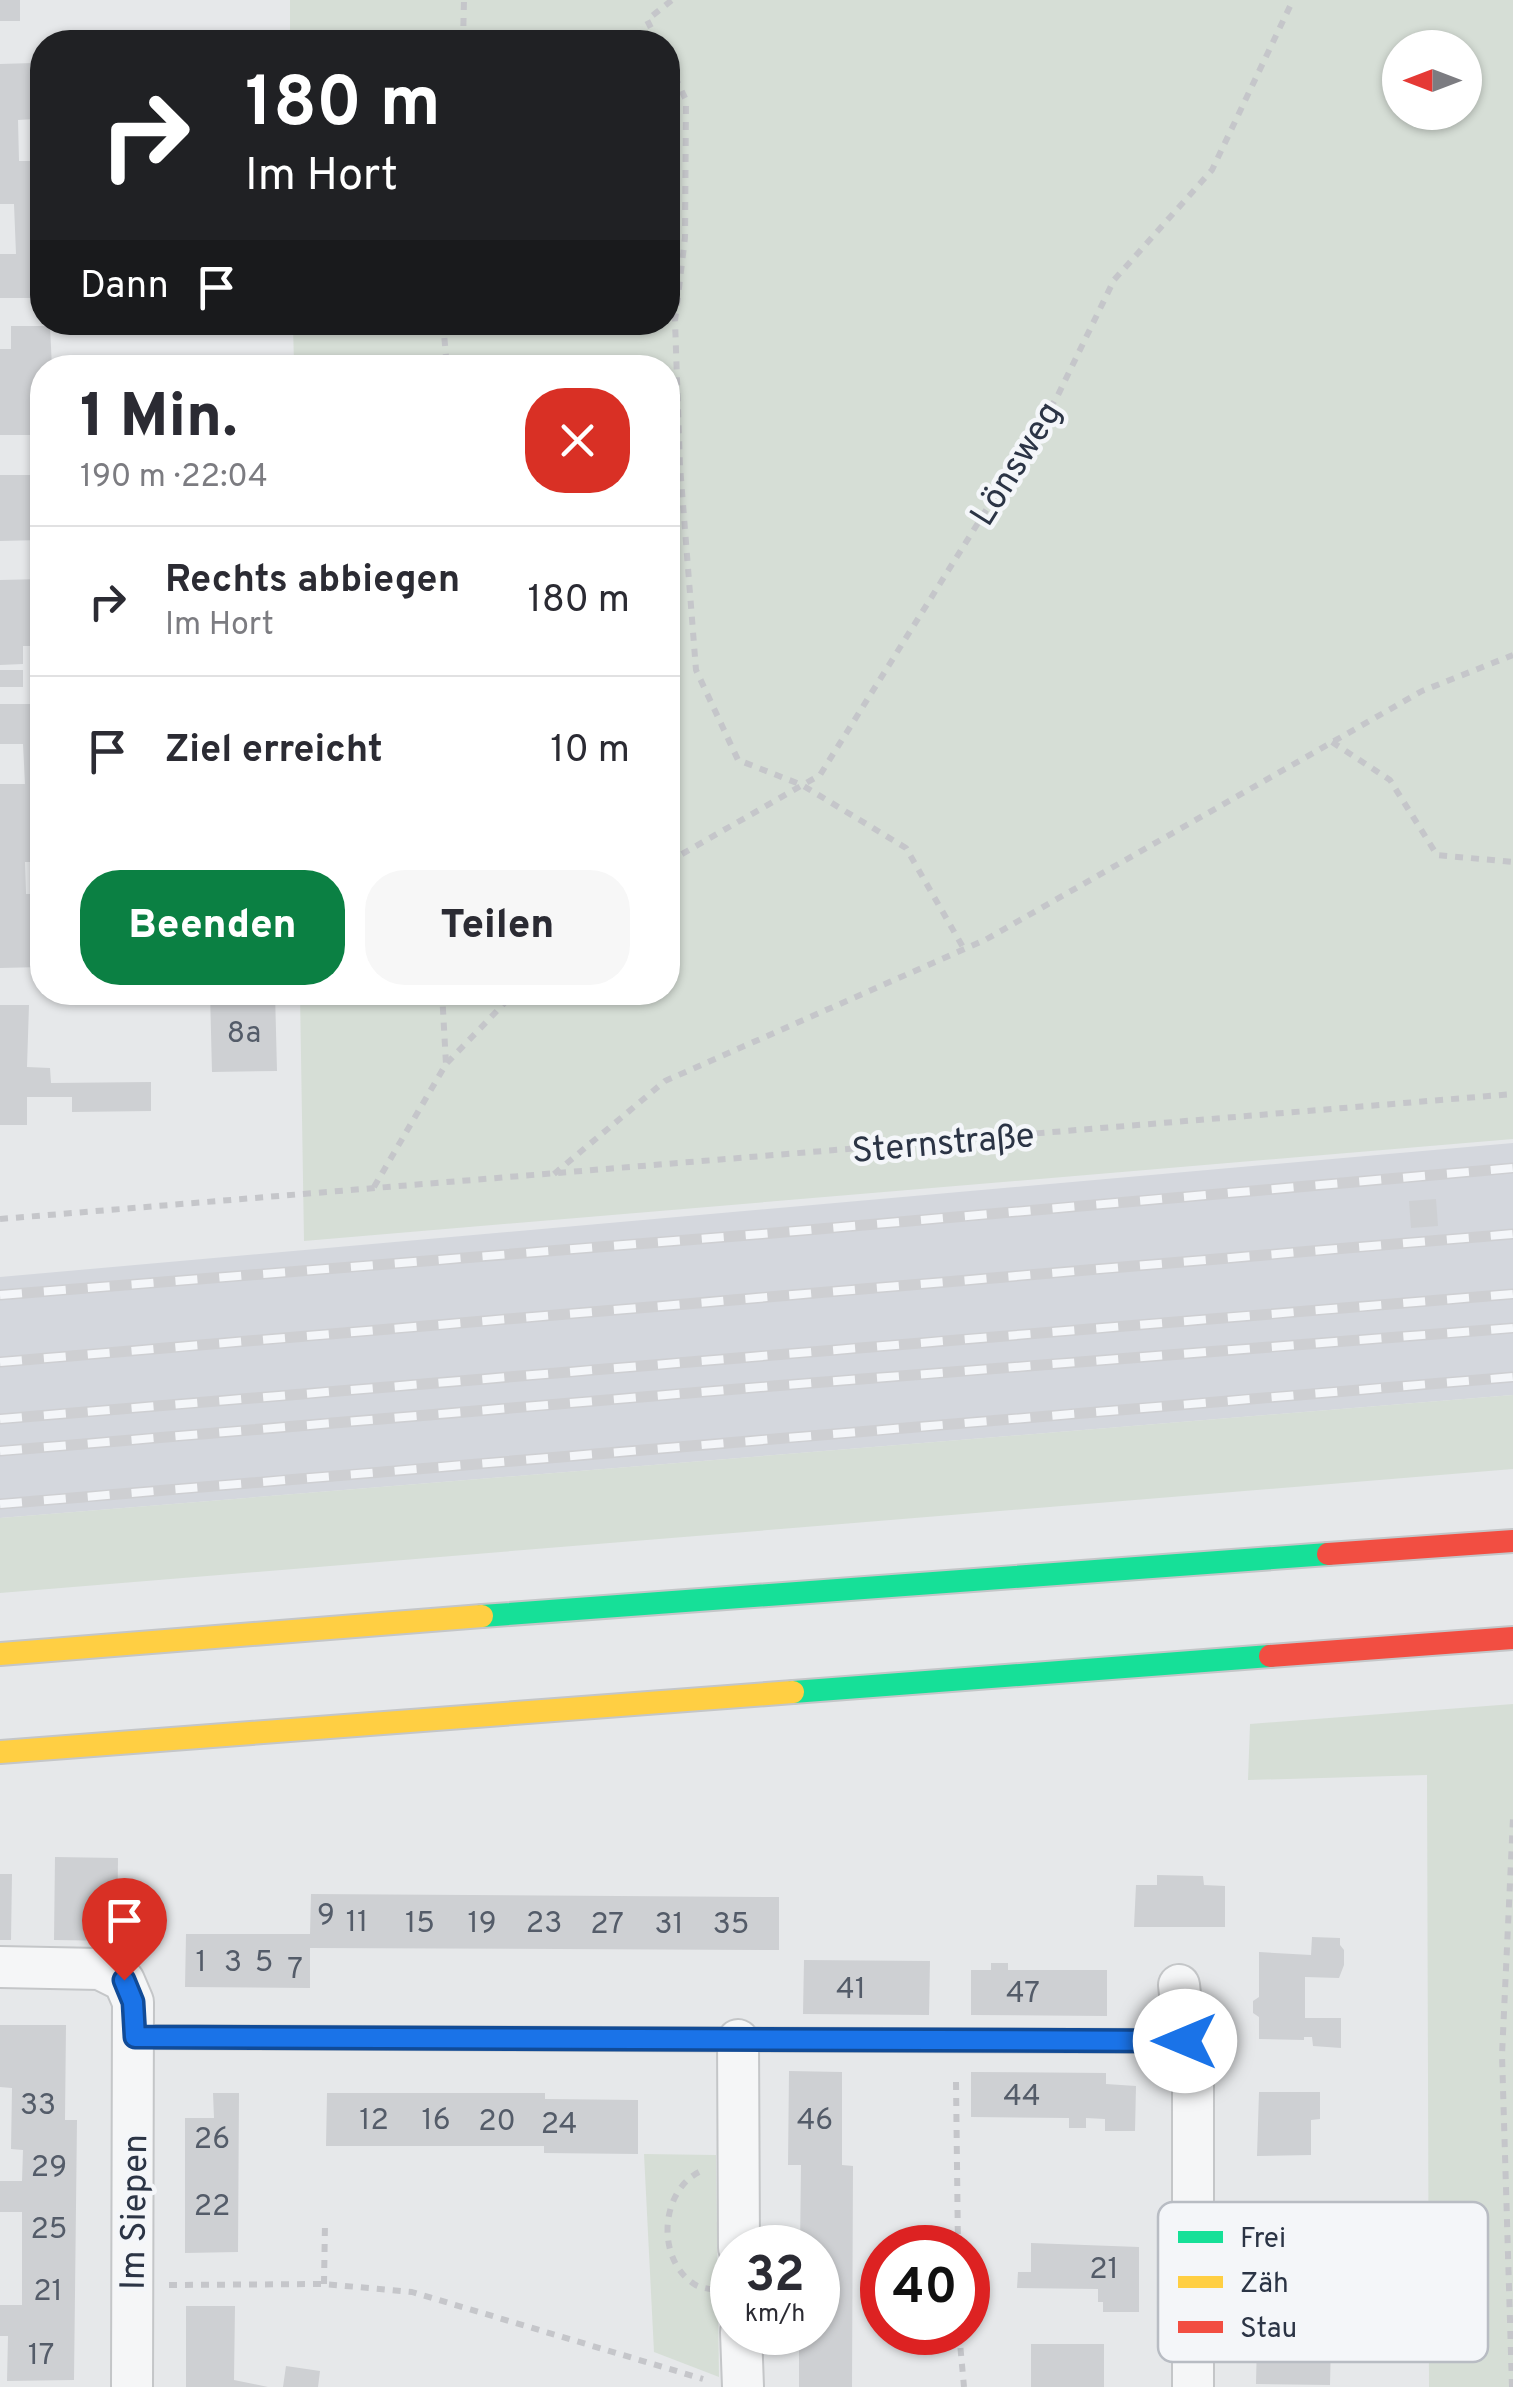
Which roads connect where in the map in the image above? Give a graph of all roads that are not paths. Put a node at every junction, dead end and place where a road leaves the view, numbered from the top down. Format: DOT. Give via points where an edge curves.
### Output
graph roads {
  1 [pos="1513,1541"];
  2 [pos="1513,1638"];
  3 [pos="0,1654"];
  4 [pos="0,1752"];
  5 [pos="0,1967"];
  6 [pos="1178,1985"];
  7 [pos="135,2037"];
  8 [pos="738,2040"];
  9 [pos="1185,2041"];
  10 [pos="1192,2202"];
  11 [pos="739,2225"];
  12 [pos="735,2355"];
  13 [pos="728,2384"];
  14 [pos="132,2387"];
  1 -- 3 [label="main road"];
  2 -- 4 [label="main road"];
  5 -- 7 [label="street, Im Siepen" via="100,1969 124,1980"];
  6 -- 9 [label="street"];
  7 -- 8 [label="main road"];
  7 -- 14 [label="street, Im Siepen"];
  8 -- 9 [label="main road"];
  8 -- 11 [label="street"];
  9 -- 10 [label="street" via="1192,2067"];
  12 -- 13 [label="street"];
}
